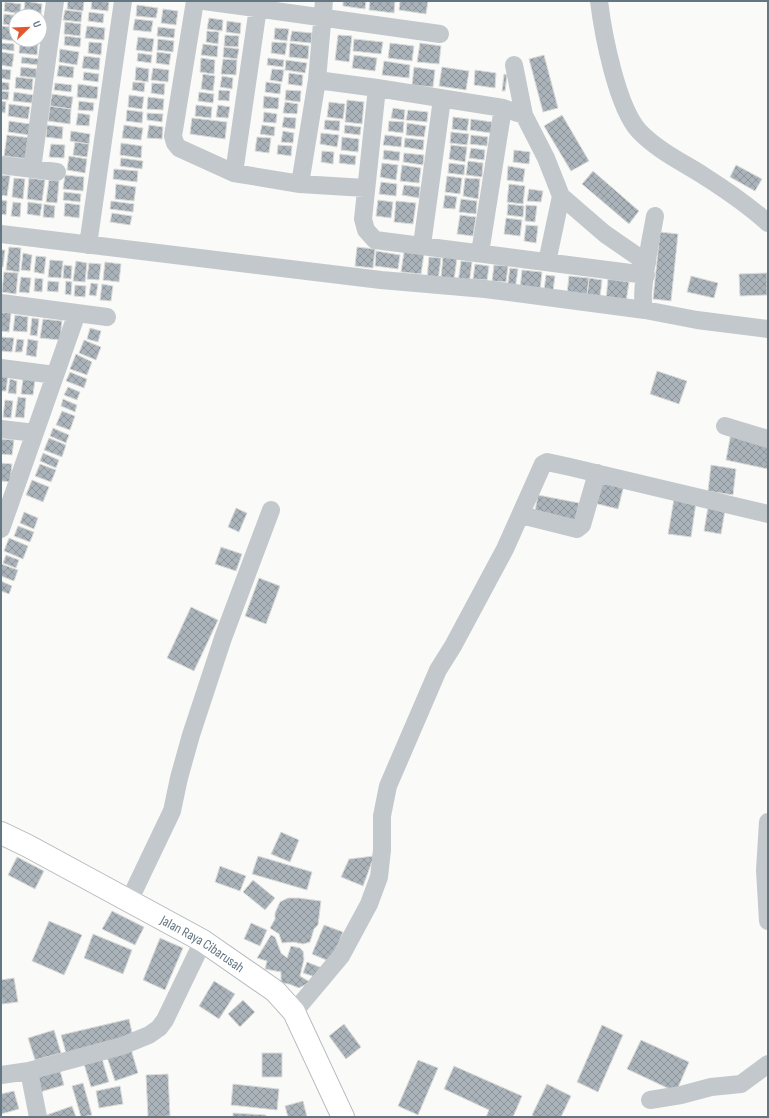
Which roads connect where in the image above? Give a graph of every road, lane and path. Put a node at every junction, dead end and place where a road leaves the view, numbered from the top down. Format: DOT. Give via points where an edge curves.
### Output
graph roads {
  1 [pos="56,1"];
  2 [pos="123,1"];
  3 [pos="195,1"];
  4 [pos="204,1"];
  5 [pos="599,1"];
  6 [pos="258,5"];
  7 [pos="323,9"];
  8 [pos="440,34"];
  9 [pos="514,65"];
  10 [pos="317,80"];
  11 [pos="377,88"];
  12 [pos="442,99"];
  13 [pos="503,108"];
  14 [pos="524,115"];
  15 [pos="1,165"];
  16 [pos="32,169"];
  17 [pos="57,172"];
  18 [pos="234,173"];
  19 [pos="300,184"];
  20 [pos="365,188"];
  21 [pos="561,196"];
  22 [pos="655,216"];
  23 [pos="768,222"];
  24 [pos="1,234"];
  25 [pos="88,245"];
  26 [pos="422,245"];
  27 [pos="480,253"];
  28 [pos="547,262"];
  29 [pos="646,269"];
  30 [pos="1,303"];
  31 [pos="645,310"];
  32 [pos="77,313"];
  33 [pos="106,317"];
  34 [pos="768,329"];
  35 [pos="1,368"];
  36 [pos="55,375"];
  37 [pos="724,426"];
  38 [pos="1,429"];
  39 [pos="35,433"];
  40 [pos="768,439"];
  41 [pos="597,473"];
  42 [pos="8,490"];
  43 [pos="271,510"];
  44 [pos="768,514"];
  45 [pos="521,515"];
  46 [pos="1,529"];
  47 [pos="768,822"];
  48 [pos="1,832"];
  49 [pos="129,901"];
  50 [pos="768,921"];
  51 [pos="203,941"];
  52 [pos="294,1012"];
  53 [pos="768,1064"];
  54 [pos="29,1071"];
  55 [pos="1,1075"];
  56 [pos="650,1100"];
  57 [pos="38,1117"];
  58 [pos="343,1117"];
  1 -- 16 [label="street"];
  2 -- 25 [label="street"];
  3 -- 18 [label="street" via="173,136 175,143 184,151"];
  4 -- 6 [label="street"];
  5 -- 23 [label="street" via="615,79 621,98 638,130 674,159 720,187"];
  6 -- 7 [label="street"];
  6 -- 18 [label="street"];
  7 -- 8 [label="street"];
  7 -- 10 [label="street"];
  9 -- 14 [label="street"];
  10 -- 11 [label="street"];
  10 -- 19 [label="street"];
  11 -- 12 [label="street"];
  11 -- 20 [label="street"];
  12 -- 13 [label="street"];
  12 -- 26 [label="street"];
  13 -- 14 [label="street"];
  13 -- 27 [label="street"];
  14 -- 21 [label="street" via="546,158"];
  15 -- 16 [label="street"];
  16 -- 17 [label="street"];
  18 -- 19 [label="street"];
  19 -- 20 [label="street"];
  20 -- 26 [label="street" via="363,219 370,236 375,240"];
  21 -- 28 [label="street"];
  21 -- 29 [label="street"];
  22 -- 29 [label="street"];
  24 -- 25 [label="street"];
  25 -- 31 [label="street" via="381,280 485,289"];
  26 -- 27 [label="street"];
  27 -- 28 [label="street"];
  28 -- 29 [label="street"];
  29 -- 31 [label="street" via="643,301"];
  30 -- 32 [label="street"];
  31 -- 34 [label="street"];
  32 -- 33 [label="street"];
  32 -- 36 [label="street"];
  35 -- 36 [label="street"];
  36 -- 39 [label="street"];
  37 -- 40 [label="street"];
  38 -- 39 [label="street"];
  39 -- 42 [label="street"];
  41 -- 44 [label="street"];
  41 -- 45 [label="street" via="543,463"];
  41 -- 45 [label="street" via="582,525 577,529"];
  42 -- 46 [label="street"];
  43 -- 49 [label="street" via="218,653 189,742 172,811"];
  45 -- 52 [label="street" via="506,549 438,670 388,786 382,816 379,877 369,904 341,956"];
  47 -- 50 [label="street" via="764,870"];
  48 -- 49 [label="main road, Jalan Raya Cibarusah"];
  49 -- 51 [label="main road, Jalan Raya Cibarusah"];
  51 -- 52 [label="main road, Jalan Raya Cibarusah" via="275,991"];
  51 -- 54 [label="street" via="159,1028 122,1046"];
  52 -- 58 [label="main road, Jalan Raya Cibarusah"];
  53 -- 56 [label="street" via="741,1084 711,1087"];
  54 -- 55 [label="street"];
  54 -- 57 [label="street"];
}
